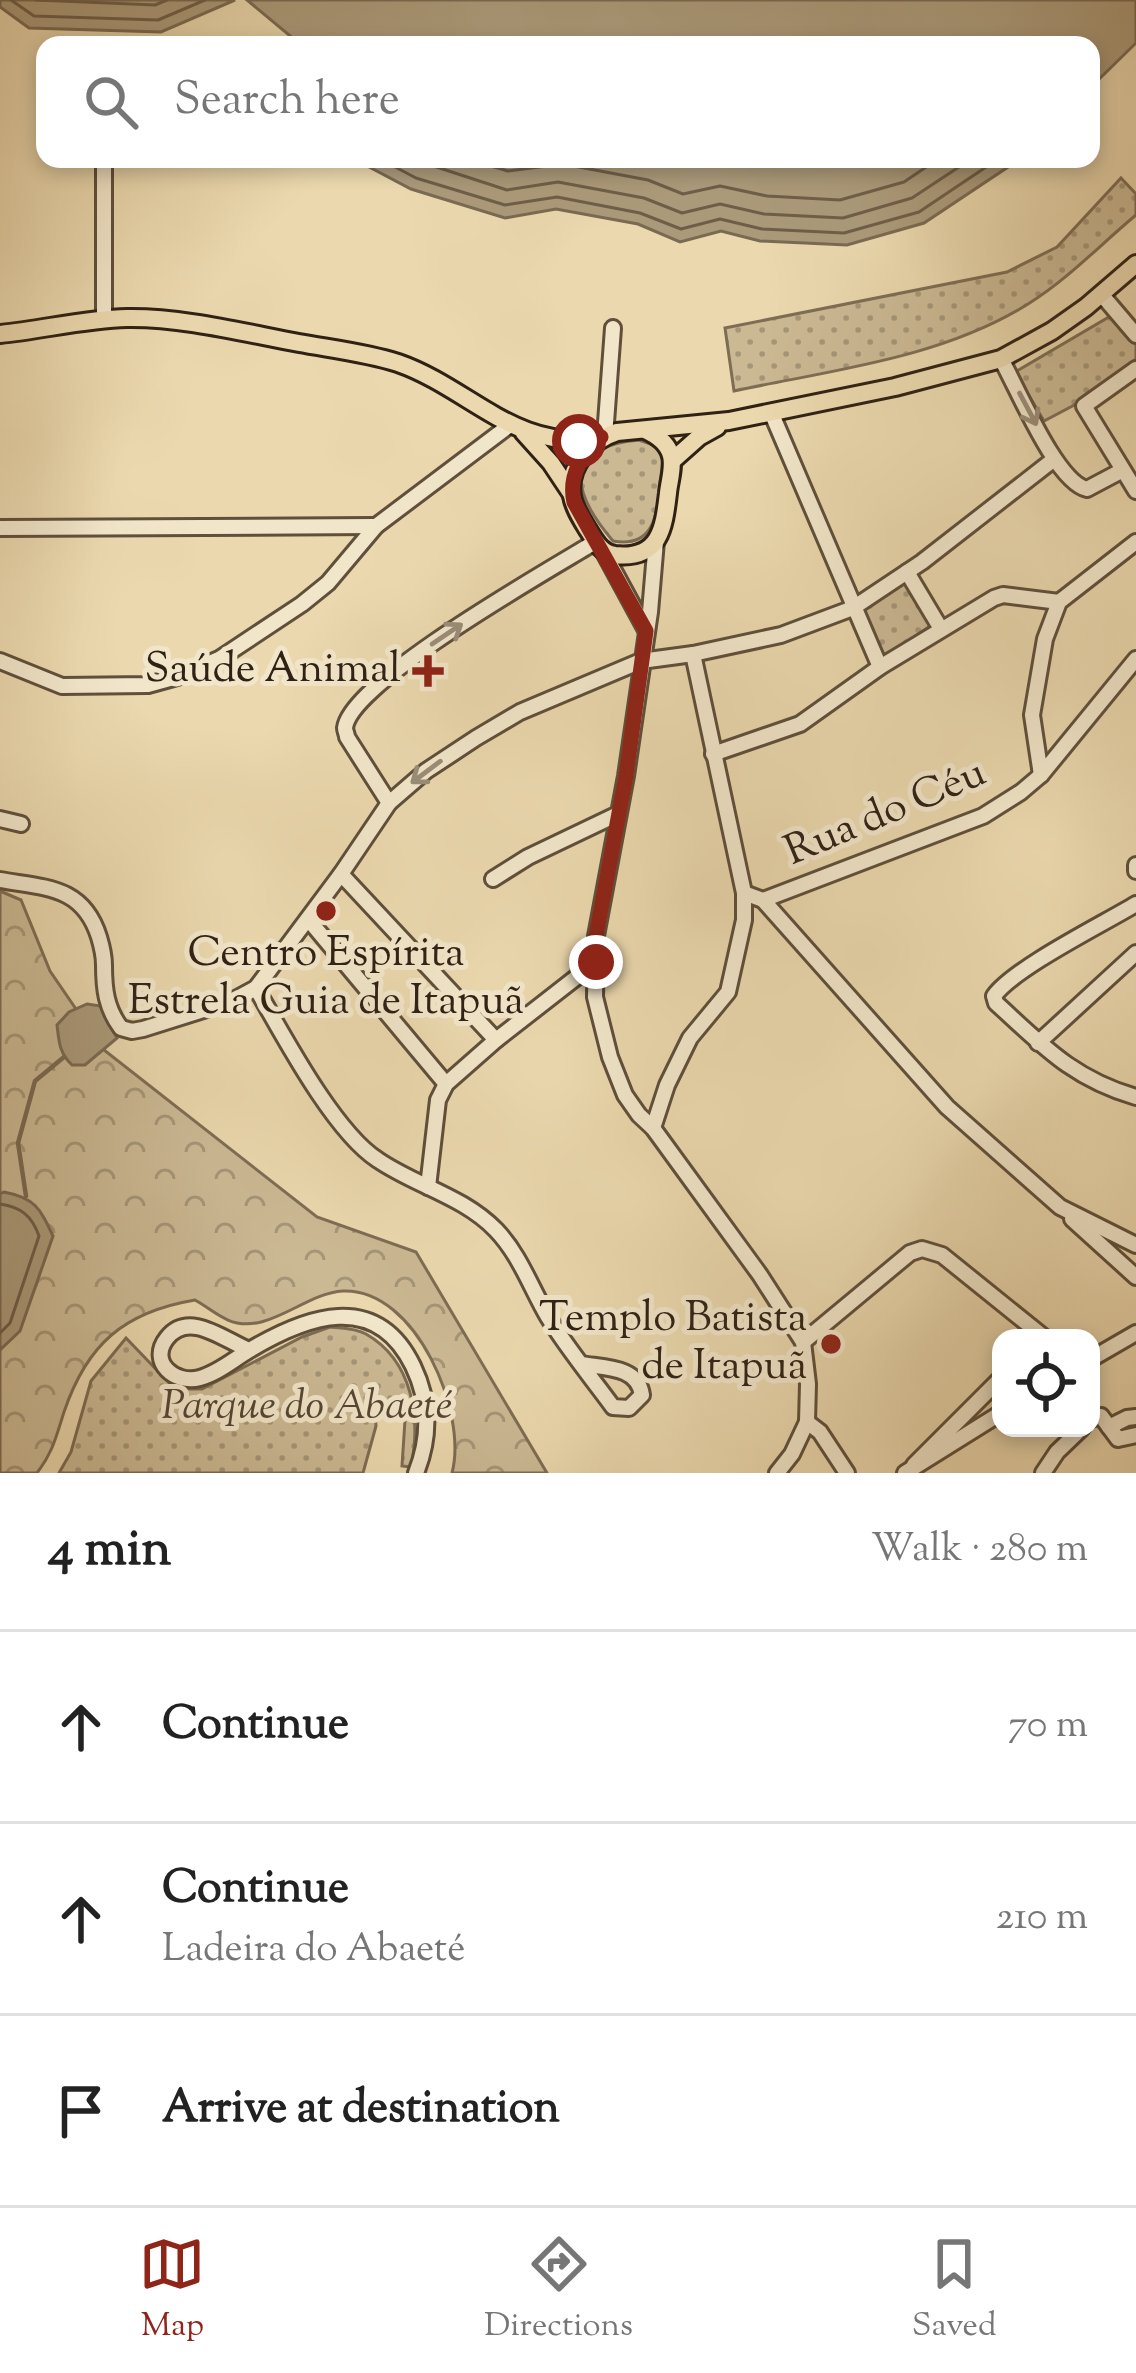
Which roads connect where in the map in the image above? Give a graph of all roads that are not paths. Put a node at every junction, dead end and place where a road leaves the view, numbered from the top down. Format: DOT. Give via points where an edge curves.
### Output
graph roads {
  1 [pos="104,168"];
  2 [pos="1136,264"];
  3 [pos="1102,295"];
  4 [pos="104,319"];
  5 [pos="613,328"];
  6 [pos="0,334"];
  7 [pos="1136,335"];
  8 [pos="1001,359"];
  9 [pos="1136,369"];
  10 [pos="771,412"];
  11 [pos="729,421"];
  12 [pos="517,428"];
  13 [pos="645,430"];
  14 [pos="603,436"];
  15 [pos="672,460"];
  16 [pos="1053,460"];
  17 [pos="1121,471"];
  18 [pos="1136,491"];
  19 [pos="572,494"];
  20 [pos="376,526"];
  21 [pos="0,528"];
  22 [pos="656,541"];
  23 [pos="1136,542"];
  24 [pos="598,545"];
  25 [pos="907,572"];
  26 [pos="1059,602"];
  27 [pos="853,608"];
  28 [pos="941,629"];
  29 [pos="646,631"];
  30 [pos="693,654"];
  31 [pos="1136,659"];
  32 [pos="641,661"];
  33 [pos="0,662"];
  34 [pos="880,667"];
  35 [pos="713,754"];
  36 [pos="1041,775"];
  37 [pos="389,802"];
  38 [pos="618,814"];
  39 [pos="0,819"];
  40 [pos="22,824"];
  41 [pos="341,874"];
  42 [pos="493,879"];
  43 [pos="0,880"];
  44 [pos="744,892"];
  45 [pos="764,900"];
  46 [pos="1136,904"];
  47 [pos="308,919"];
  48 [pos="1136,953"];
  49 [pos="596,962"];
  50 [pos="256,988"];
  51 [pos="496,1040"];
  52 [pos="1038,1042"];
  53 [pos="446,1084"];
  54 [pos="1136,1097"];
  55 [pos="653,1128"];
  56 [pos="428,1187"];
  57 [pos="1060,1207"];
  58 [pos="1136,1245"];
  59 [pos="1136,1277"];
  60 [pos="1032,1329"];
  61 [pos="1136,1334"];
  62 [pos="802,1342"];
  63 [pos="249,1350"];
  64 [pos="1100,1354"];
  65 [pos="580,1364"];
  66 [pos="992,1387"];
  67 [pos="1136,1417"];
  68 [pos="992,1419"];
  69 [pos="1100,1421"];
  70 [pos="807,1422"];
  71 [pos="1136,1436"];
  72 [pos="1073,1437"];
  73 [pos="910,1469"];
  74 [pos="416,1473"];
  75 [pos="777,1473"];
  76 [pos="847,1473"];
  77 [pos="1043,1473"];
  1 -- 4 [label="street"];
  2 -- 3 [label="main road"];
  3 -- 7 [label="street"];
  3 -- 8 [label="main road"];
  4 -- 6 [label="main road"];
  4 -- 12 [label="main road" via="157,319 377,358"];
  5 -- 14 [label="street"];
  8 -- 10 [label="main road"];
  8 -- 16 [label="street, one-way"];
  9 -- 17 [label="street" via="1084,406"];
  10 -- 11 [label="main road"];
  10 -- 27 [label="street"];
  11 -- 13 [label="main road"];
  11 -- 15 [label="main road"];
  12 -- 14 [label="main road" via="556,440"];
  12 -- 19 [label="main road"];
  12 -- 20 [label="street"];
  13 -- 14 [label="main road"];
  13 -- 15 [label="main road"];
  14 -- 19 [label="main road" via="579,463"];
  15 -- 22 [label="main road"];
  16 -- 17 [label="street" via="1081,489"];
  16 -- 25 [label="street"];
  17 -- 18 [label="street"];
  19 -- 24 [label="main road"];
  20 -- 21 [label="street"];
  20 -- 33 [label="street" via="302,604 177,677 62,686"];
  22 -- 24 [label="main road" via="616,555"];
  22 -- 29 [label="street"];
  23 -- 26 [label="street"];
  24 -- 29 [label="street"];
  37 -- 24 [label="street, one-way" via="347,737 356,707 456,628"];
  25 -- 27 [label="street"];
  25 -- 28 [label="street"];
  26 -- 28 [label="street" via="1003,596"];
  26 -- 36 [label="street, Rua do Céu" via="1032,715"];
  27 -- 30 [label="street" via="782,635"];
  27 -- 34 [label="street"];
  28 -- 34 [label="street"];
  29 -- 32 [label="street"];
  30 -- 32 [label="street"];
  30 -- 35 [label="street"];
  31 -- 36 [label="street"];
  32 -- 37 [label="street, one-way" via="520,712"];
  32 -- 38 [label="street"];
  34 -- 35 [label="street" via="800,724"];
  35 -- 44 [label="street"];
  36 -- 45 [label="street, Rua do Céu" via="983,816"];
  37 -- 41 [label="street"];
  38 -- 42 [label="street"];
  38 -- 49 [label="street"];
  39 -- 40 [label="street"];
  41 -- 47 [label="street"];
  41 -- 51 [label="street"];
  43 -- 50 [label="street" via="83,904 104,955 108,1006 122,1028 142,1029"];
  44 -- 45 [label="street"];
  44 -- 55 [label="street" via="728,992 684,1048"];
  45 -- 57 [label="street" via="933,1093"];
  46 -- 52 [label="street" via="998,989 996,1003"];
  47 -- 50 [label="street"];
  47 -- 53 [label="street"];
  48 -- 52 [label="street"];
  49 -- 51 [label="street"];
  49 -- 55 [label="street" via="595,998 610,1057 625,1095"];
  50 -- 56 [label="street" via="356,1143"];
  51 -- 53 [label="street"];
  52 -- 54 [label="street" via="1073,1071"];
  53 -- 56 [label="street"];
  55 -- 62 [label="street"];
  56 -- 65 [label="street" via="499,1233"];
  57 -- 58 [label="street"];
  57 -- 59 [label="street"];
  60 -- 62 [label="street" via="941,1255 922,1249"];
  61 -- 64 [label="street"];
  62 -- 70 [label="street"];
  63 -- 63 [label="street" via="182,1326 162,1346 160,1361 184,1381"];
  63 -- 74 [label="street" via="328,1316 371,1321 413,1366 425,1404"];
  66 -- 73 [label="street"];
  67 -- 69 [label="street"];
  68 -- 73 [label="street"];
  69 -- 71 [label="street" via="1118,1439"];
  70 -- 75 [label="street"];
  70 -- 76 [label="street"];
  72 -- 77 [label="street"];
}
